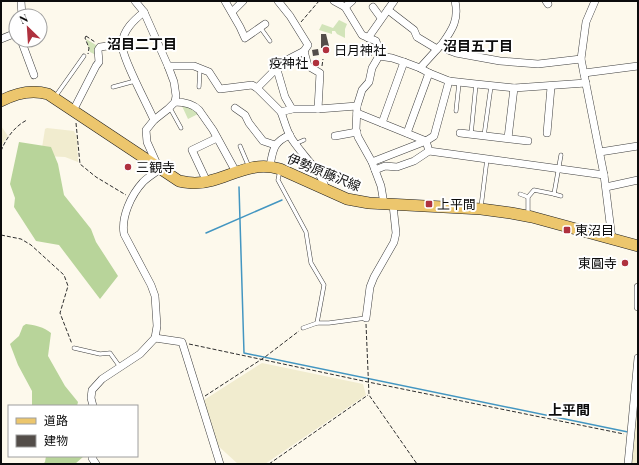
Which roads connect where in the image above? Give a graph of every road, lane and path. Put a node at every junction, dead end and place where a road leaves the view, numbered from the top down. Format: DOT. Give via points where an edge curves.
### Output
graph roads {
  1 [pos="135,1"];
  2 [pos="225,1"];
  3 [pos="243,1"];
  4 [pos="278,1"];
  5 [pos="319,1"];
  6 [pos="334,1"];
  7 [pos="352,1"];
  8 [pos="394,1"];
  9 [pos="455,1"];
  10 [pos="595,1"];
  11 [pos="345,7"];
  12 [pos="373,7"];
  13 [pos="144,12"];
  14 [pos="232,12"];
  15 [pos="393,13"];
  16 [pos="381,18"];
  17 [pos="262,25"];
  18 [pos="298,26"];
  19 [pos="368,38"];
  20 [pos="94,41"];
  21 [pos="270,41"];
  22 [pos="122,44"];
  23 [pos="440,46"];
  24 [pos="24,48"];
  25 [pos="304,51"];
  26 [pos="341,54"];
  27 [pos="84,56"];
  28 [pos="379,56"];
  29 [pos="323,59"];
  30 [pos="581,59"];
  31 [pos="404,62"];
  32 [pos="168,66"];
  33 [pos="322,66"];
  34 [pos="638,66"];
  35 [pos="200,68"];
  36 [pos="420,68"];
  37 [pos="276,70"];
  38 [pos="429,73"];
  39 [pos="584,73"];
  40 [pos="34,75"];
  41 [pos="136,81"];
  42 [pos="449,81"];
  43 [pos="459,82"];
  44 [pos="586,83"];
  45 [pos="476,84"];
  46 [pos="491,86"];
  47 [pos="551,86"];
  48 [pos="113,87"];
  49 [pos="199,87"];
  50 [pos="257,88"];
  51 [pos="514,88"];
  52 [pos="54,98"];
  53 [pos="1,101"];
  54 [pos="172,105"];
  55 [pos="318,109"];
  56 [pos="357,110"];
  57 [pos="236,111"];
  58 [pos="297,111"];
  59 [pos="74,112"];
  60 [pos="281,112"];
  61 [pos="456,112"];
  62 [pos="28,120"];
  63 [pos="154,120"];
  64 [pos="382,123"];
  65 [pos="182,128"];
  66 [pos="356,132"];
  67 [pos="407,133"];
  68 [pos="460,133"];
  69 [pos="547,133"];
  70 [pos="471,134"];
  71 [pos="290,135"];
  72 [pos="335,136"];
  73 [pos="484,136"];
  74 [pos="217,138"];
  75 [pos="508,138"];
  76 [pos="304,140"];
  77 [pos="426,141"];
  78 [pos="528,141"];
  79 [pos="295,144"];
  80 [pos="275,145"];
  81 [pos="240,146"];
  82 [pos="638,146"];
  83 [pos="1,151"];
  84 [pos="429,151"];
  85 [pos="600,152"];
  86 [pos="561,155"];
  87 [pos="487,158"];
  88 [pos="372,162"];
  89 [pos="158,167"];
  90 [pos="275,167"];
  91 [pos="250,168"];
  92 [pos="560,169"];
  93 [pos="374,170"];
  94 [pos="236,172"];
  95 [pos="604,175"];
  96 [pos="638,180"];
  97 [pos="207,182"];
  98 [pos="606,187"];
  99 [pos="324,188"];
  100 [pos="520,194"];
  101 [pos="554,194"];
  102 [pos="561,196"];
  103 [pos="528,197"];
  104 [pos="132,199"];
  105 [pos="389,205"];
  106 [pos="480,209"];
  107 [pos="528,216"];
  108 [pos="1,235"];
  109 [pos="612,239"];
  110 [pos="638,246"];
  111 [pos="638,287"];
  112 [pos="638,307"];
  113 [pos="366,318"];
  114 [pos="317,323"];
  115 [pos="304,328"];
  116 [pos="155,338"];
  117 [pos="182,342"];
  118 [pos="74,348"];
  119 [pos="262,358"];
  120 [pos="638,358"];
  121 [pos="120,368"];
  122 [pos="368,382"];
  123 [pos="369,395"];
  124 [pos="200,400"];
  125 [pos="93,405"];
  126 [pos="630,436"];
  127 [pos="220,464"];
  128 [pos="269,464"];
  129 [pos="417,464"];
  130 [pos="628,464"];
  1 -- 13 [label="street"];
  2 -- 14 [label="street"];
  3 -- 14 [label="street"];
  4 -- 18 [label="street"];
  5 -- 18 [label="path"];
  6 -- 11 [label="street"];
  7 -- 11 [label="street"];
  8 -- 15 [label="street"];
  9 -- 23 [label="street" via="457,12 450,34"];
  10 -- 30 [label="street" via="586,22"];
  11 -- 19 [label="street" via="362,35"];
  12 -- 16 [label="street"];
  13 -- 22 [label="street" via="131,23"];
  13 -- 32 [label="street"];
  14 -- 17 [label="street" via="245,38"];
  15 -- 16 [label="street"];
  15 -- 23 [label="street" via="412,26 418,37"];
  16 -- 19 [label="street"];
  17 -- 21 [label="lane"];
  18 -- 25 [label="street" via="308,45"];
  19 -- 28 [label="street" via="376,41"];
  20 -- 27 [label="path" via="86,36 89,52"];
  22 -- 41 [label="street" via="122,50"];
  22 -- 59 [label="street" via="98,50 99,62"];
  23 -- 30 [label="street" via="456,53 500,61 538,64"];
  23 -- 36 [label="street"];
  24 -- 40 [label="street"];
  25 -- 37 [label="street" via="273,67"];
  25 -- 55 [label="street" via="308,66 320,73"];
  26 -- 28 [label="path"];
  27 -- 52 [label="lane"];
  28 -- 31 [label="street"];
  28 -- 56 [label="street" via="372,68 369,82 362,90"];
  29 -- 33 [label="path"];
  30 -- 39 [label="street"];
  31 -- 36 [label="street"];
  31 -- 64 [label="street"];
  32 -- 35 [label="street"];
  32 -- 54 [label="street" via="176,96"];
  34 -- 39 [label="street"];
  35 -- 49 [label="lane"];
  35 -- 50 [label="street" via="210,72 220,89 252,85"];
  36 -- 38 [label="street"];
  37 -- 50 [label="street"];
  37 -- 58 [label="street" via="284,97"];
  38 -- 42 [label="street"];
  38 -- 67 [label="street"];
  39 -- 44 [label="street"];
  41 -- 48 [label="lane"];
  41 -- 63 [label="street"];
  42 -- 43 [label="street"];
  42 -- 77 [label="street" via="434,136"];
  43 -- 45 [label="street"];
  43 -- 61 [label="lane"];
  44 -- 47 [label="street"];
  44 -- 85 [label="street"];
  45 -- 46 [label="street"];
  45 -- 70 [label="lane"];
  46 -- 51 [label="street"];
  46 -- 73 [label="lane"];
  47 -- 51 [label="street"];
  47 -- 69 [label="street" via="546,115"];
  50 -- 60 [label="street"];
  51 -- 75 [label="street"];
  52 -- 53 [label="main road, 伊勢原藤沢線" via="41,92 30,91"];
  52 -- 59 [label="main road, 伊勢原藤沢線"];
  54 -- 63 [label="street"];
  54 -- 65 [label="lane"];
  54 -- 74 [label="street" via="182,102 196,107"];
  55 -- 56 [label="street"];
  55 -- 58 [label="street"];
  56 -- 64 [label="street"];
  56 -- 66 [label="street"];
  57 -- 80 [label="street" via="245,115 263,141"];
  58 -- 60 [label="street"];
  59 -- 89 [label="main road, 伊勢原藤沢線"];
  59 -- 104 [label="path" via="80,164"];
  60 -- 71 [label="street"];
  62 -- 83 [label="path" via="12,132"];
  63 -- 89 [label="street" via="146,130 146,136"];
  64 -- 67 [label="street"];
  66 -- 72 [label="street"];
  66 -- 88 [label="street"];
  67 -- 77 [label="street"];
  68 -- 70 [label="street"];
  70 -- 73 [label="street"];
  71 -- 79 [label="street"];
  71 -- 80 [label="street"];
  73 -- 75 [label="street"];
  74 -- 94 [label="street"];
  74 -- 97 [label="street" via="192,150"];
  75 -- 78 [label="street"];
  76 -- 79 [label="lane"];
  77 -- 84 [label="street"];
  77 -- 88 [label="street"];
  79 -- 99 [label="street" via="320,175"];
  80 -- 90 [label="street"];
  81 -- 91 [label="lane"];
  82 -- 85 [label="street"];
  84 -- 87 [label="street"];
  84 -- 93 [label="street" via="397,167 385,166"];
  85 -- 95 [label="street"];
  86 -- 92 [label="lane"];
  87 -- 92 [label="street"];
  87 -- 106 [label="lane"];
  88 -- 93 [label="street"];
  89 -- 97 [label="main road, 伊勢原藤沢線" via="179,181"];
  89 -- 104 [label="street" via="135,192"];
  90 -- 91 [label="main road, 伊勢原藤沢線"];
  90 -- 99 [label="main road, 伊勢原藤沢線"];
  90 -- 114 [label="lane" via="278,180 306,232 311,263 324,285"];
  91 -- 94 [label="main road, 伊勢原藤沢線"];
  92 -- 95 [label="street"];
  92 -- 101 [label="lane"];
  93 -- 105 [label="street"];
  94 -- 97 [label="main road, 伊勢原藤沢線"];
  95 -- 98 [label="street"];
  96 -- 98 [label="street"];
  98 -- 109 [label="street"];
  99 -- 105 [label="main road, 伊勢原藤沢線" via="353,201"];
  100 -- 103 [label="lane"];
  101 -- 102 [label="lane"];
  101 -- 103 [label="lane" via="534,190"];
  103 -- 107 [label="lane"];
  104 -- 116 [label="street" via="122,226 155,296"];
  105 -- 106 [label="main road, 伊勢原藤沢線"];
  105 -- 113 [label="street" via="396,233 394,242 370,287"];
  106 -- 107 [label="main road, 伊勢原藤沢線"];
  107 -- 109 [label="main road, 伊勢原藤沢線"];
  108 -- 118 [label="path" via="21,239 31,245 64,275 68,286 60,313"];
  109 -- 110 [label="main road, 伊勢原藤沢線"];
  111 -- 112 [label="street"];
  113 -- 114 [label="lane"];
  113 -- 122 [label="path"];
  114 -- 115 [label="lane"];
  115 -- 119 [label="path"];
  116 -- 117 [label="street"];
  116 -- 121 [label="street" via="140,354"];
  117 -- 119 [label="path"];
  117 -- 124 [label="street"];
  118 -- 121 [label="lane" via="100,354 110,353"];
  119 -- 122 [label="path"];
  119 -- 124 [label="path"];
  120 -- 126 [label="street"];
  121 -- 125 [label="street" via="102,379 92,390"];
  122 -- 123 [label="path"];
  122 -- 126 [label="path"];
  123 -- 128 [label="path"];
  123 -- 129 [label="path"];
  124 -- 127 [label="street"];
  126 -- 130 [label="street"];
}
